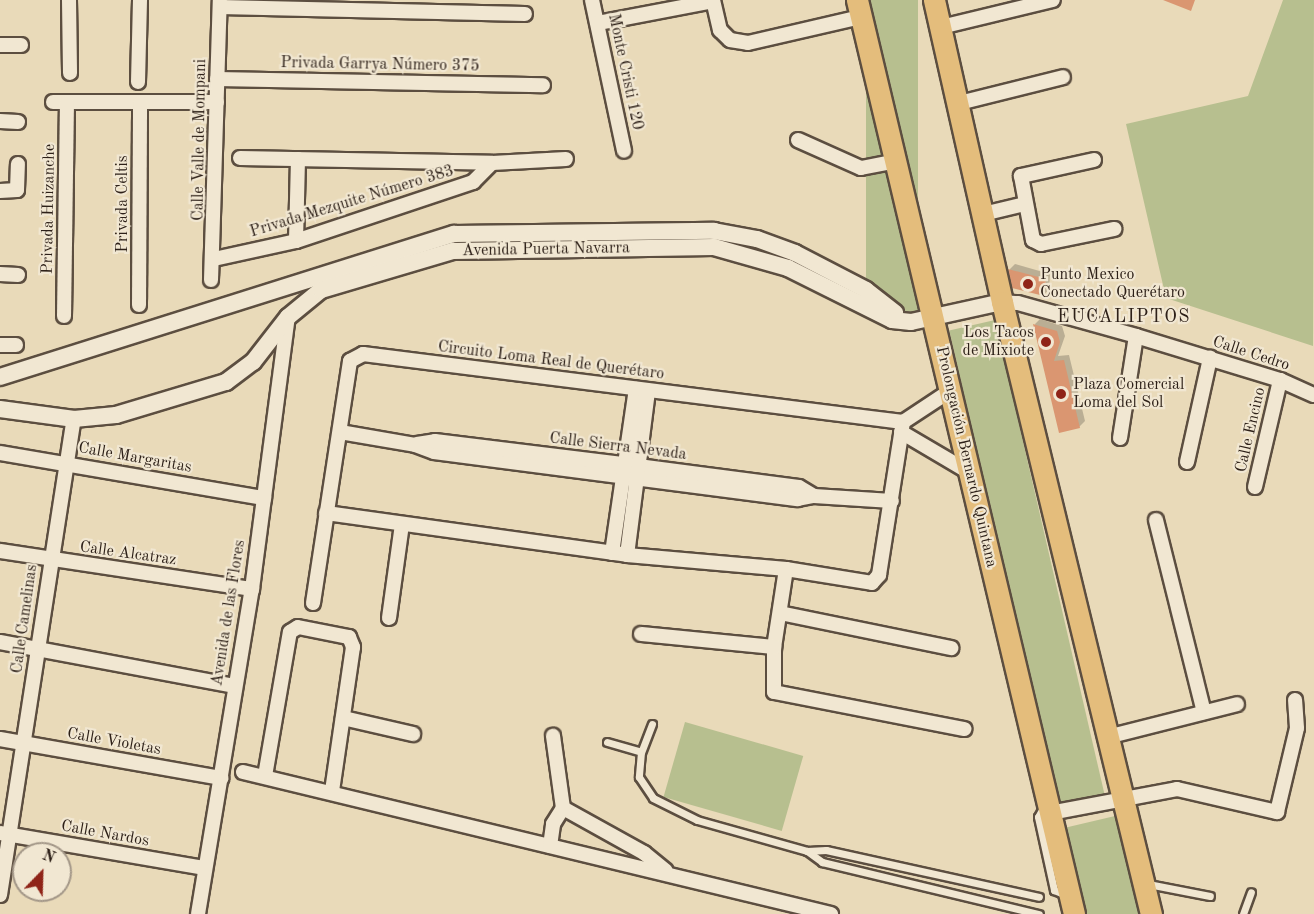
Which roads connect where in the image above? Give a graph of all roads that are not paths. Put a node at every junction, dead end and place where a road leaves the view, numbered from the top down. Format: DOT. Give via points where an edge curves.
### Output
graph roads {
  1 [pos="69,0"];
  2 [pos="140,0"];
  3 [pos="592,0"];
  4 [pos="713,0"];
  5 [pos="934,0"];
  6 [pos="1053,0"];
  7 [pos="220,4"];
  8 [pos="859,8"];
  9 [pos="525,14"];
  10 [pos="598,23"];
  11 [pos="941,27"];
  12 [pos="0,45"];
  13 [pos="21,45"];
  14 [pos="70,73"];
  15 [pos="1063,77"];
  16 [pos="218,79"];
  17 [pos="138,82"];
  18 [pos="543,85"];
  19 [pos="217,102"];
  20 [pos="959,103"];
  21 [pos="140,104"];
  22 [pos="0,121"];
  23 [pos="18,122"];
  24 [pos="798,140"];
  25 [pos="624,151"];
  26 [pos="240,158"];
  27 [pos="298,159"];
  28 [pos="566,159"];
  29 [pos="1094,160"];
  30 [pos="896,161"];
  31 [pos="492,163"];
  32 [pos="18,164"];
  33 [pos="0,191"];
  34 [pos="1025,204"];
  35 [pos="983,214"];
  36 [pos="1114,229"];
  37 [pos="610,240"];
  38 [pos="296,241"];
  39 [pos="213,259"];
  40 [pos="0,274"];
  41 [pos="18,275"];
  42 [pos="211,280"];
  43 [pos="283,290"];
  44 [pos="1002,302"];
  45 [pos="139,305"];
  46 [pos="64,316"];
  47 [pos="288,317"];
  48 [pos="933,320"];
  49 [pos="1136,336"];
  50 [pos="0,345"];
  51 [pos="16,345"];
  52 [pos="1210,358"];
  53 [pos="0,377"];
  54 [pos="1280,380"];
  55 [pos="642,389"];
  56 [pos="950,391"];
  57 [pos="1314,395"];
  58 [pos="0,409"];
  59 [pos="74,419"];
  60 [pos="902,427"];
  61 [pos="340,432"];
  62 [pos="1119,438"];
  63 [pos="0,453"];
  64 [pos="1187,462"];
  65 [pos="67,463"];
  66 [pos="623,471"];
  67 [pos="638,472"];
  68 [pos="969,472"];
  69 [pos="1255,487"];
  70 [pos="264,498"];
  71 [pos="892,501"];
  72 [pos="326,513"];
  73 [pos="1156,520"];
  74 [pos="402,524"];
  75 [pos="0,550"];
  76 [pos="612,553"];
  77 [pos="627,555"];
  78 [pos="50,559"];
  79 [pos="786,570"];
  80 [pos="252,589"];
  81 [pos="313,603"];
  82 [pos="780,613"];
  83 [pos="389,618"];
  84 [pos="640,634"];
  85 [pos="0,642"];
  86 [pos="774,647"];
  87 [pos="38,648"];
  88 [pos="951,648"];
  89 [pos="234,686"];
  90 [pos="1295,700"];
  91 [pos="1237,704"];
  92 [pos="1204,712"];
  93 [pos="343,718"];
  94 [pos="652,724"];
  95 [pos="964,729"];
  96 [pos="412,734"];
  97 [pos="553,736"];
  98 [pos="1107,737"];
  99 [pos="0,739"];
  100 [pos="607,742"];
  101 [pos="23,743"];
  102 [pos="641,752"];
  103 [pos="243,772"];
  104 [pos="265,777"];
  105 [pos="222,778"];
  106 [pos="332,791"];
  107 [pos="1123,796"];
  108 [pos="1048,807"];
  109 [pos="563,808"];
  110 [pos="5,833"];
  111 [pos="550,846"];
  112 [pos="826,850"];
  113 [pos="807,851"];
  114 [pos="822,862"];
  115 [pos="204,868"];
  116 [pos="668,872"];
  117 [pos="1144,883"];
  118 [pos="1251,892"];
  119 [pos="0,896"];
  120 [pos="1210,896"];
  121 [pos="1039,897"];
  122 [pos="1072,905"];
  123 [pos="198,914"];
  124 [pos="831,914"];
  125 [pos="1039,914"];
  126 [pos="1151,914"];
  127 [pos="1243,914"];
  1 -- 14 [label="street"];
  2 -- 17 [label="street"];
  3 -- 10 [label="street, Monte Cristi 120"];
  4 -- 8 [label="street" via="720,30 730,40 748,44"];
  4 -- 10 [label="street"];
  5 -- 11 [label="main road"];
  6 -- 11 [label="street"];
  7 -- 9 [label="street"];
  7 -- 16 [label="street, Calle Valle de Mompani"];
  8 -- 30 [label="main road, Prolongación Bernardo Quintana"];
  10 -- 25 [label="street, Monte Cristi 120"];
  11 -- 20 [label="main road"];
  12 -- 13 [label="street"];
  15 -- 20 [label="street"];
  16 -- 18 [label="street, Privada Garrya Número 375"];
  16 -- 19 [label="street, Calle Valle de Mompani"];
  19 -- 21 [label="street"];
  19 -- 39 [label="street, Calle Valle de Mompani"];
  20 -- 35 [label="main road"];
  21 -- 45 [label="street, Privada Celtis"];
  21 -- 46 [label="street, Privada Huizanche" via="60,103"];
  22 -- 23 [label="street"];
  24 -- 30 [label="street" via="861,168"];
  26 -- 27 [label="street, Privada Mezquite Número 383"];
  27 -- 31 [label="street, Privada Mezquite Número 383"];
  27 -- 38 [label="street"];
  28 -- 31 [label="street, Privada Mezquite Número 383"];
  29 -- 34 [label="street" via="1025,173 1020,180"];
  30 -- 48 [label="main road, Prolongación Bernardo Quintana"];
  31 -- 38 [label="street, Privada Mezquite Número 383" via="473,182"];
  32 -- 33 [label="street" via="17,190"];
  34 -- 35 [label="street"];
  34 -- 36 [label="street" via="1036,243"];
  35 -- 44 [label="main road"];
  37 -- 43 [label="street, Avenida Puerta Navarra" via="454,234"];
  37 -- 47 [label="street, Avenida Puerta Navarra" via="453,251 321,290"];
  37 -- 48 [label="street, Avenida Puerta Navarra" via="714,231 757,239 795,253 866,290 911,322"];
  38 -- 39 [label="street, Privada Mezquite Número 383"];
  39 -- 42 [label="street, Calle Valle de Mompani"];
  40 -- 41 [label="street"];
  43 -- 47 [label="street"];
  43 -- 53 [label="street, Avenida Puerta Navarra"];
  44 -- 48 [label="street, Avenida Puerta Navarra"];
  44 -- 49 [label="street, Calle Cedro"];
  44 -- 98 [label="main road"];
  47 -- 59 [label="street, Avenida Puerta Navarra" via="253,362 226,382 116,415"];
  47 -- 70 [label="street, Avenida de las Flores"];
  48 -- 56 [label="main road, Prolongación Bernardo Quintana"];
  49 -- 52 [label="street, Calle Cedro"];
  49 -- 62 [label="street"];
  50 -- 51 [label="street"];
  52 -- 54 [label="street, Calle Cedro"];
  52 -- 64 [label="street"];
  54 -- 57 [label="street, Calle Cedro"];
  54 -- 69 [label="street, Calle Encino"];
  55 -- 60 [label="street, Circuito Loma Real de Querétaro"];
  55 -- 61 [label="street, Circuito Loma Real de Querétaro" via="363,354 350,361"];
  55 -- 66 [label="street"];
  55 -- 67 [label="street"];
  56 -- 60 [label="street"];
  56 -- 68 [label="main road, Prolongación Bernardo Quintana"];
  58 -- 59 [label="street, Avenida Puerta Navarra"];
  59 -- 65 [label="street, Calle Camelinas"];
  60 -- 68 [label="street, Circuito Loma Real de Querétaro"];
  60 -- 71 [label="street"];
  61 -- 66 [label="street, Calle Sierra Nevada" via="415,445 435,441"];
  61 -- 72 [label="street, Circuito Loma Real de Querétaro"];
  63 -- 65 [label="street, Calle Margaritas"];
  65 -- 70 [label="street, Calle Margaritas"];
  65 -- 78 [label="street, Calle Camelinas"];
  66 -- 67 [label="street, Calle Sierra Nevada"];
  66 -- 76 [label="street"];
  67 -- 71 [label="street, Calle Sierra Nevada" via="798,499 814,496"];
  67 -- 77 [label="street"];
  68 -- 108 [label="main road, Prolongación Bernardo Quintana"];
  70 -- 80 [label="street, Avenida de las Flores"];
  71 -- 79 [label="street" via="877,580"];
  72 -- 74 [label="street"];
  72 -- 81 [label="street, Circuito Loma Real de Querétaro"];
  73 -- 92 [label="street"];
  74 -- 76 [label="street"];
  74 -- 83 [label="street"];
  75 -- 78 [label="street, Calle Alcatraz"];
  76 -- 77 [label="street"];
  77 -- 79 [label="street"];
  78 -- 80 [label="street, Calle Alcatraz"];
  78 -- 87 [label="street, Calle Camelinas"];
  79 -- 82 [label="street"];
  80 -- 89 [label="street, Avenida de las Flores"];
  82 -- 86 [label="street"];
  82 -- 88 [label="street"];
  84 -- 86 [label="street"];
  85 -- 87 [label="street"];
  86 -- 95 [label="street" via="774,692"];
  87 -- 89 [label="street"];
  87 -- 101 [label="street, Calle Camelinas"];
  89 -- 105 [label="street, Avenida de las Flores"];
  90 -- 107 [label="street" via="1297,728 1277,812 1184,790"];
  91 -- 92 [label="street"];
  92 -- 98 [label="street"];
  93 -- 96 [label="street"];
  93 -- 104 [label="street" via="353,640 294,627"];
  93 -- 106 [label="street"];
  94 -- 102 [label="lane"];
  97 -- 109 [label="street"];
  98 -- 107 [label="main road"];
  99 -- 101 [label="street, Calle Violetas"];
  100 -- 102 [label="lane"];
  101 -- 105 [label="street, Calle Violetas"];
  101 -- 110 [label="street, Calle Camelinas"];
  102 -- 113 [label="lane" via="639,777 653,798 697,820"];
  103 -- 104 [label="street"];
  104 -- 106 [label="street"];
  105 -- 115 [label="street, Avenida de las Flores"];
  106 -- 111 [label="street"];
  107 -- 108 [label="street"];
  107 -- 117 [label="main road"];
  108 -- 122 [label="main road, Prolongación Bernardo Quintana"];
  109 -- 111 [label="street" via="553,824"];
  109 -- 116 [label="street" via="645,853"];
  110 -- 115 [label="street, Calle Nardos"];
  110 -- 119 [label="street, Calle Camelinas"];
  111 -- 116 [label="street"];
  112 -- 113 [label="lane"];
  112 -- 114 [label="lane"];
  112 -- 121 [label="lane"];
  113 -- 114 [label="lane"];
  114 -- 125 [label="lane"];
  115 -- 123 [label="street, Avenida de las Flores"];
  116 -- 124 [label="street"];
  117 -- 120 [label="lane"];
  117 -- 126 [label="main road"];
  118 -- 127 [label="lane"];
}
